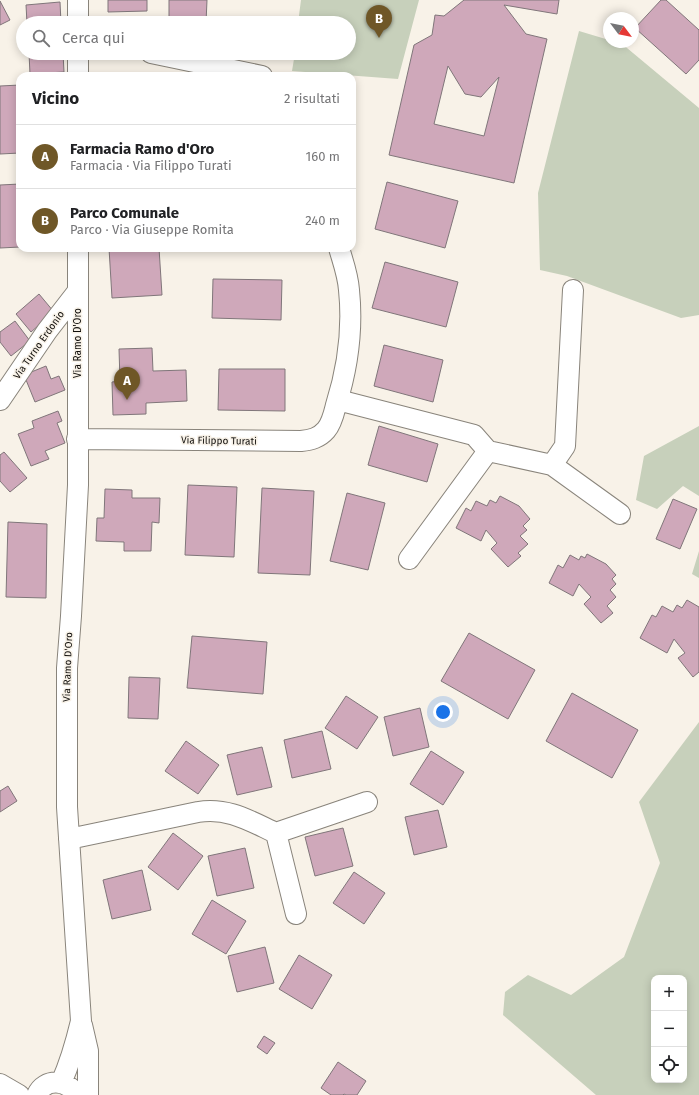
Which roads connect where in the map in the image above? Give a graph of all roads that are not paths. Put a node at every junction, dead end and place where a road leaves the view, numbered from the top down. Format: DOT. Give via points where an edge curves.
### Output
graph roads {
  1 [pos="78,0"];
  2 [pos="78,16"];
  3 [pos="78,60"];
  4 [pos="185,60"];
  5 [pos="78,72"];
  6 [pos="243,72"];
  7 [pos="78,252"];
  8 [pos="341,252"];
  9 [pos="572,290"];
  10 [pos="78,291"];
  11 [pos="0,400"];
  12 [pos="338,400"];
  13 [pos="77,439"];
  14 [pos="488,451"];
  15 [pos="552,465"];
  16 [pos="620,514"];
  17 [pos="409,559"];
  18 [pos="367,802"];
  19 [pos="276,833"];
  20 [pos="68,839"];
  21 [pos="296,914"];
  22 [pos="81,1021"];
  23 [pos="0,1084"];
  24 [pos="79,1090"];
  25 [pos="19,1095"];
  26 [pos="37,1095"];
  1 -- 2 [label="street"];
  3 -- 5 [label="street"];
  4 -- 6 [label="street"];
  7 -- 10 [label="street, Via Ramo D'Oro"];
  8 -- 12 [label="street, Via Filippo Turati" via="348,284 350,324 348,356"];
  9 -- 15 [label="street" via="565,446"];
  10 -- 11 [label="street, Via Turno Erdonio"];
  10 -- 13 [label="street, Via Ramo D'Oro"];
  12 -- 13 [label="street, Via Filippo Turati" via="332,419 322,434 302,442"];
  12 -- 14 [label="street" via="474,434"];
  13 -- 20 [label="street, Via Ramo D'Oro" via="78,485 67,668"];
  14 -- 15 [label="street"];
  14 -- 17 [label="street"];
  15 -- 16 [label="street"];
  18 -- 19 [label="street"];
  19 -- 20 [label="street" via="236,815 212,811"];
  19 -- 21 [label="street"];
  20 -- 22 [label="street, Via Ramo D'Oro"];
  22 -- 24 [label="street" via="88,1051"];
  22 -- 24 [label="street, Via Ramo D'Oro" via="68,1067"];
  23 -- 25 [label="street"];
  24 -- 26 [label="street" via="55,1082 43,1087"];
}
